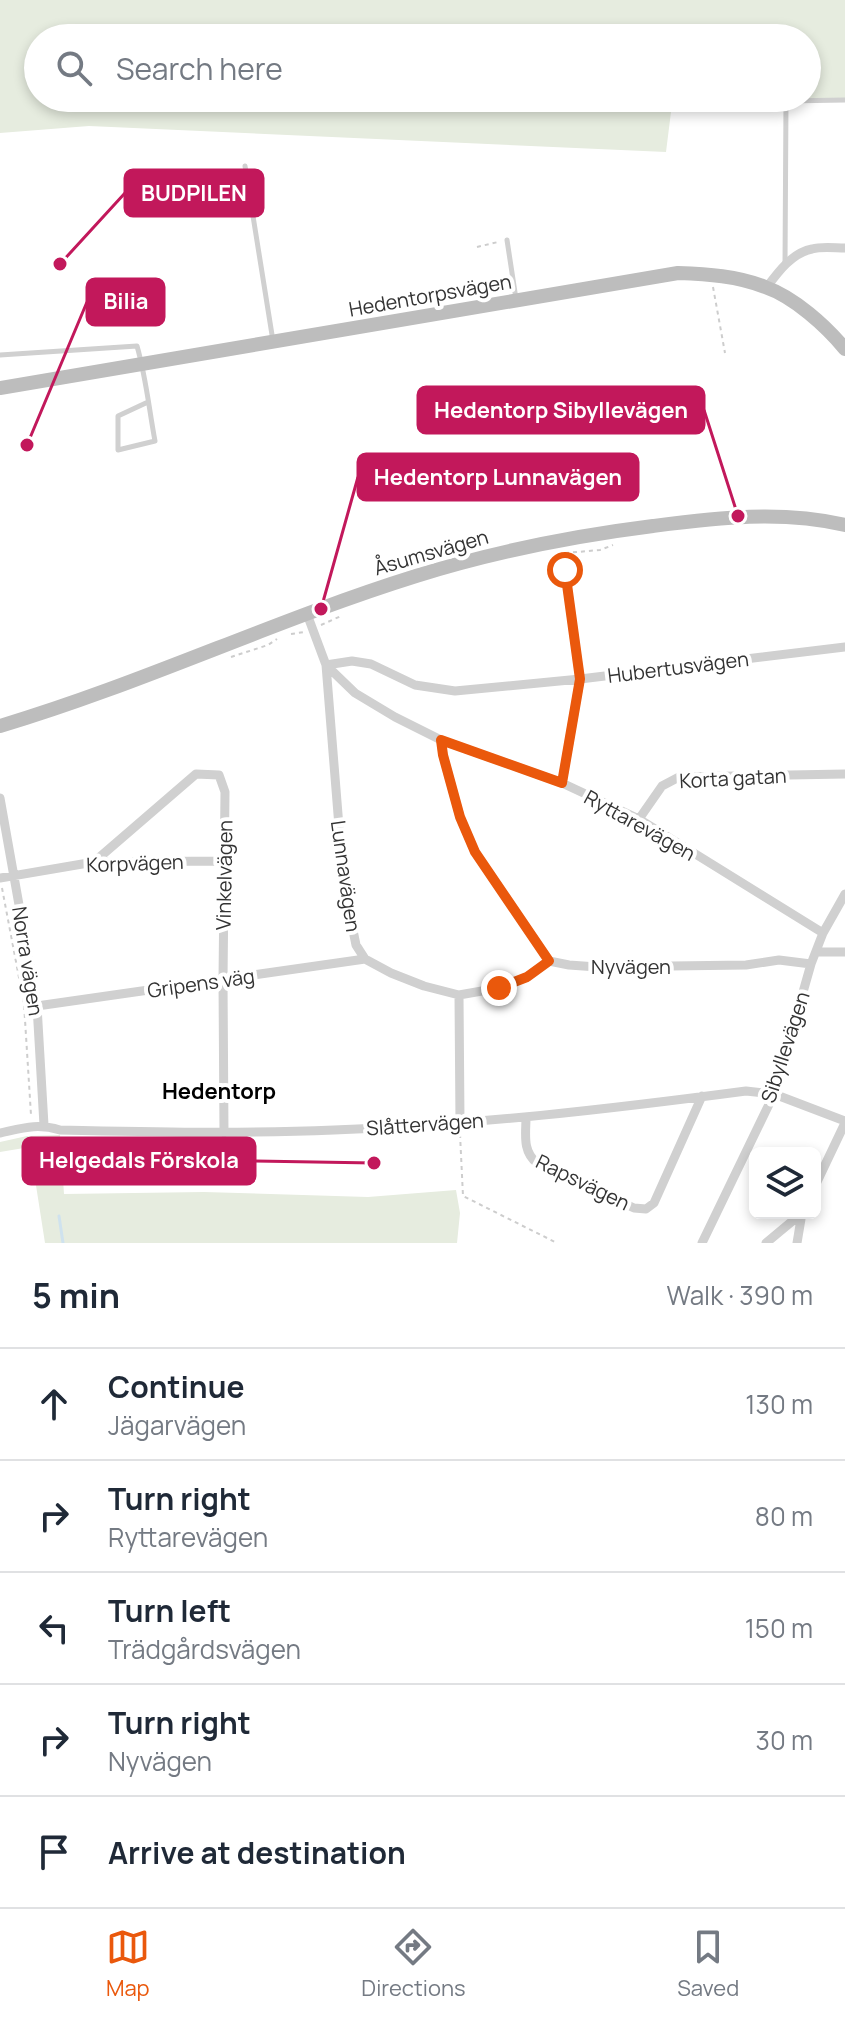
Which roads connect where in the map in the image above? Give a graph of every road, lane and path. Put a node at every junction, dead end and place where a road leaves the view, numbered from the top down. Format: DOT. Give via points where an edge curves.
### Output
graph roads {
  1 [pos="821,100"];
  2 [pos="845,100"];
  3 [pos="786,112"];
  4 [pos="245,166"];
  5 [pos="507,240"];
  6 [pos="477,247"];
  7 [pos="845,248"];
  8 [pos="785,266"];
  9 [pos="710,274"];
  10 [pos="767,287"];
  11 [pos="517,300"];
  12 [pos="273,342"];
  13 [pos="845,349"];
  14 [pos="725,353"];
  15 [pos="0,355"];
  16 [pos="142,364"];
  17 [pos="0,388"];
  18 [pos="148,402"];
  19 [pos="845,525"];
  20 [pos="621,541"];
  21 [pos="562,553"];
  22 [pos="565,570"];
  23 [pos="307,614"];
  24 [pos="341,616"];
  25 [pos="313,630"];
  26 [pos="845,647"];
  27 [pos="222,658"];
  28 [pos="326,665"];
  29 [pos="580,679"];
  30 [pos="0,726"];
  31 [pos="441,740"];
  32 [pos="845,774"];
  33 [pos="562,783"];
  34 [pos="0,798"];
  35 [pos="639,819"];
  36 [pos="224,861"];
  37 [pos="94,862"];
  38 [pos="15,875"];
  39 [pos="0,878"];
  40 [pos="845,894"];
  41 [pos="823,933"];
  42 [pos="817,952"];
  43 [pos="845,952"];
  44 [pos="365,959"];
  45 [pos="549,961"];
  46 [pos="811,964"];
  47 [pos="223,980"];
  48 [pos="459,995"];
  49 [pos="37,1006"];
  50 [pos="774,1094"];
  51 [pos="702,1096"];
  52 [pos="526,1117"];
  53 [pos="460,1122"];
  54 [pos="845,1122"];
  55 [pos="44,1125"];
  56 [pos="31,1126"];
  57 [pos="0,1133"];
  58 [pos="224,1133"];
  59 [pos="821,1173"];
  60 [pos="557,1243"];
  61 [pos="702,1243"];
  62 [pos="766,1243"];
  63 [pos="797,1243"];
  1 -- 2 [label="lane"];
  3 -- 8 [label="lane"];
  4 -- 12 [label="lane"];
  5 -- 6 [label="path"];
  5 -- 11 [label="lane"];
  7 -- 8 [label="street" via="813,248"];
  8 -- 10 [label="street"];
  9 -- 10 [label="street, Hedentorpsvägen"];
  9 -- 11 [label="street, Hedentorpsvägen" via="678,273"];
  9 -- 14 [label="path"];
  10 -- 13 [label="street, Hedentorpsvägen" via="805,310"];
  11 -- 12 [label="street, Hedentorpsvägen"];
  12 -- 16 [label="street, Hedentorpsvägen"];
  15 -- 16 [label="lane" via="137,346"];
  16 -- 17 [label="street, Hedentorpsvägen"];
  16 -- 18 [label="lane"];
  18 -- 18 [label="lane" via="155,441 118,450 118,416"];
  19 -- 23 [label="street, Åsumsvägen" via="771,515 615,531 461,562"];
  20 -- 21 [label="path"];
  22 -- 29 [label="street"];
  23 -- 25 [label="street, Lunnavägen"];
  23 -- 30 [label="street, Åsumsvägen"];
  24 -- 25 [label="path"];
  25 -- 27 [label="path"];
  25 -- 28 [label="street, Lunnavägen"];
  26 -- 29 [label="street, Hubertusvägen"];
  28 -- 29 [label="street, Hubertusvägen" via="371,664 415,685 455,691"];
  28 -- 31 [label="street, Ryttarevägen" via="355,693"];
  28 -- 44 [label="street, Lunnavägen" via="347,901 356,945"];
  29 -- 33 [label="street"];
  31 -- 33 [label="street, Ryttarevägen"];
  31 -- 45 [label="street" via="460,817 475,852"];
  32 -- 35 [label="street, Korta gatan" via="679,777 662,786"];
  33 -- 35 [label="street, Ryttarevägen"];
  34 -- 38 [label="street, Norra vägen"];
  35 -- 41 [label="street, Ryttarevägen"];
  36 -- 37 [label="street, Korpvägen"];
  36 -- 37 [label="street, Vinkelvägen" via="225,792 219,775 196,774"];
  36 -- 47 [label="street, Vinkelvägen"];
  37 -- 38 [label="street, Korpvägen"];
  38 -- 39 [label="street, Korpvägen"];
  38 -- 49 [label="street, Norra vägen"];
  39 -- 56 [label="path" via="24,1004"];
  40 -- 41 [label="street, Sibyllevägen"];
  41 -- 42 [label="street, Sibyllevägen"];
  42 -- 43 [label="street"];
  42 -- 46 [label="street, Sibyllevägen"];
  44 -- 47 [label="street, Gripens väg"];
  44 -- 48 [label="street, Lunnavägen" via="424,986"];
  45 -- 46 [label="street, Nyvägen" via="597,967 779,960"];
  45 -- 48 [label="street" via="499,988"];
  46 -- 50 [label="street, Sibyllevägen"];
  47 -- 49 [label="street, Gripens väg"];
  47 -- 58 [label="street, Vinkelvägen"];
  48 -- 53 [label="street"];
  49 -- 55 [label="street, Norra vägen"];
  50 -- 51 [label="street, Slåttervägen"];
  50 -- 54 [label="street, Slåttervägen"];
  50 -- 61 [label="street, Sibyllevägen"];
  51 -- 52 [label="street, Slåttervägen"];
  51 -- 52 [label="street, Rapsvägen" via="654,1203 646,1209 537,1163 526,1148"];
  52 -- 53 [label="street, Slåttervägen"];
  53 -- 58 [label="street, Slåttervägen"];
  53 -- 60 [label="path" via="463,1196"];
  54 -- 59 [label="street"];
  55 -- 56 [label="street, Slåttervägen"];
  55 -- 58 [label="street, Slåttervägen" via="60,1130"];
  56 -- 57 [label="street, Slåttervägen"];
  62 -- 63 [label="street" via="802,1213"];
}
